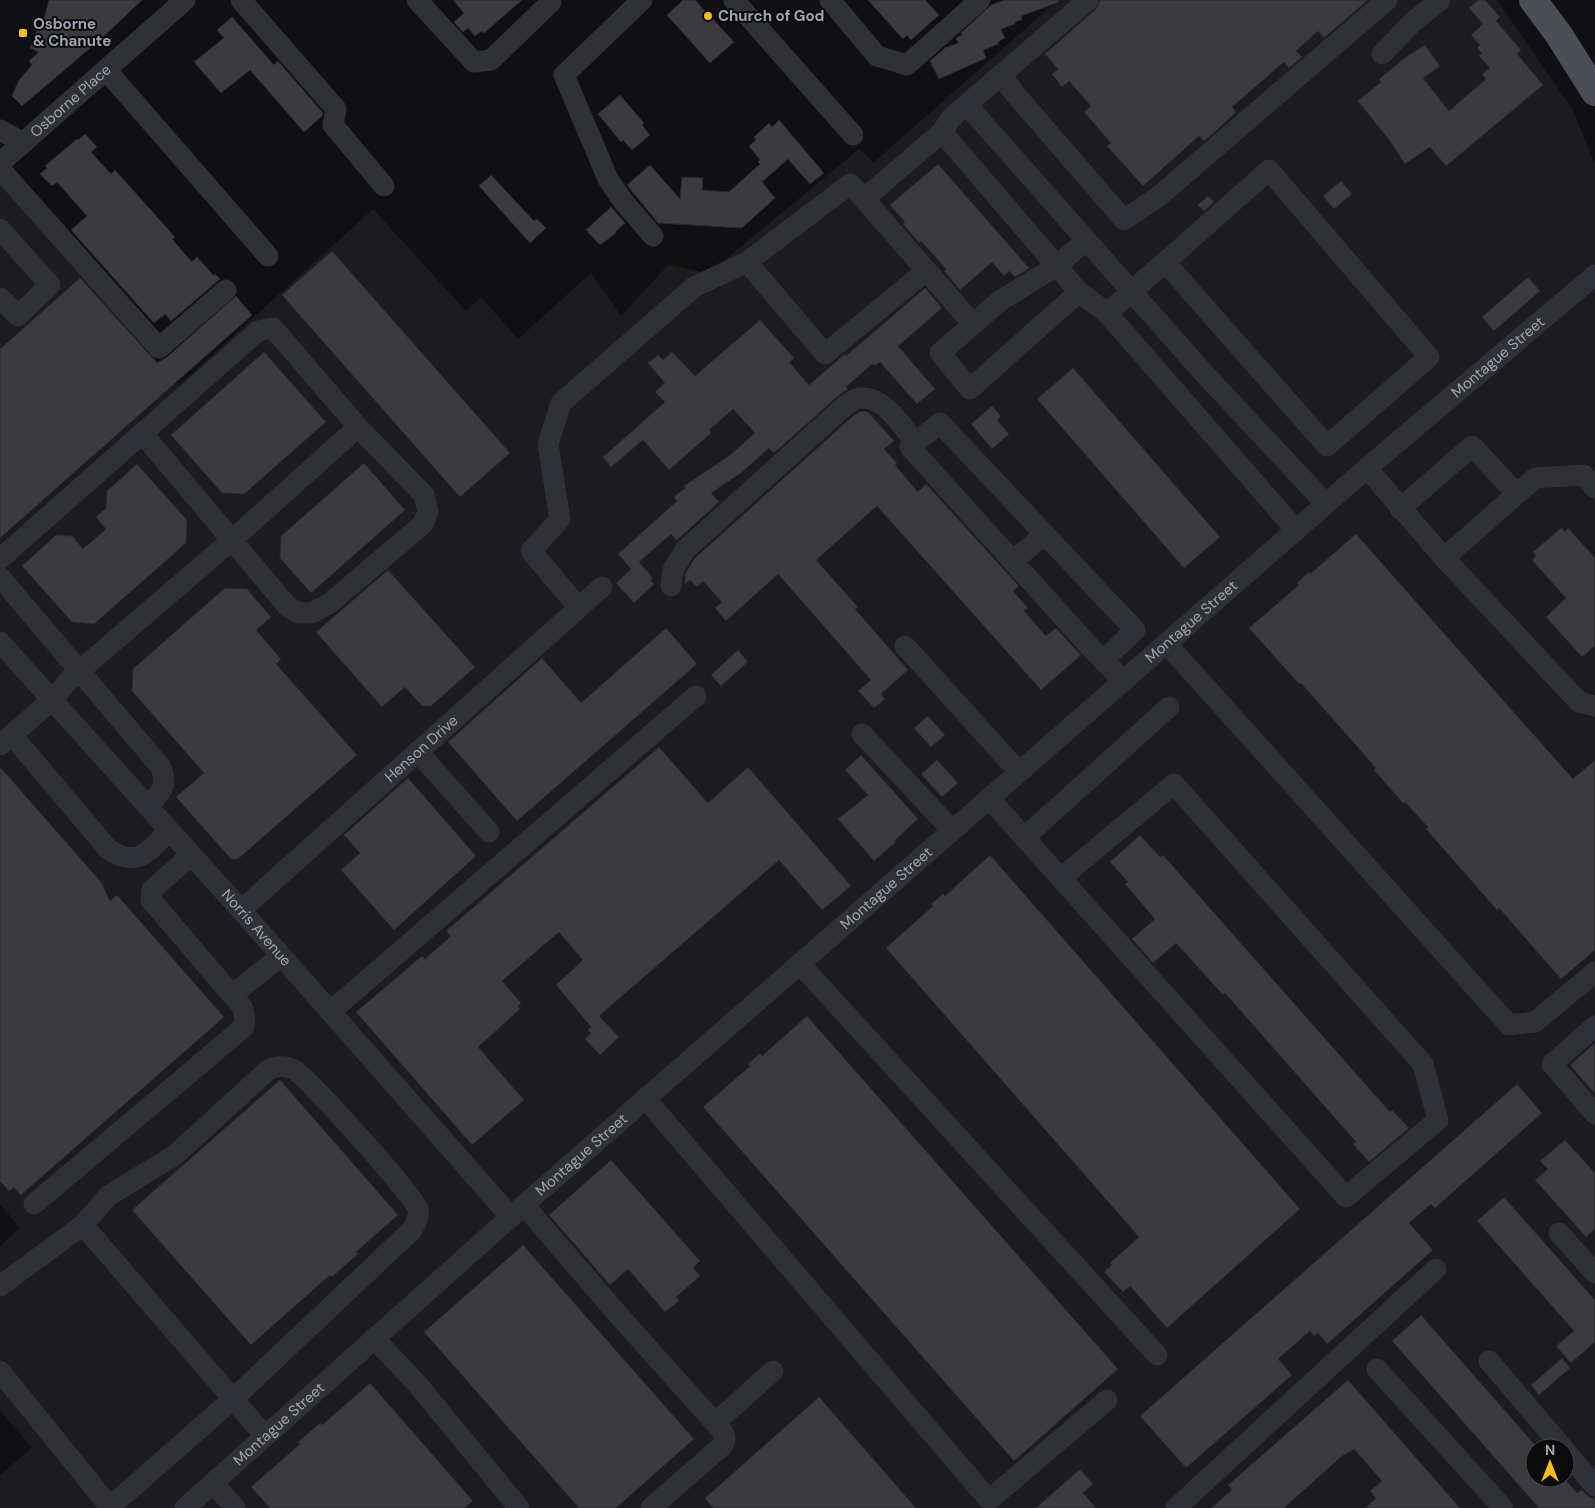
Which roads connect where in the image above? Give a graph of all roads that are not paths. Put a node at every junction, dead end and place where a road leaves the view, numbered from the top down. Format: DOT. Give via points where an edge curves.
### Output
graph roads {
  1 [pos="185,0"];
  2 [pos="241,0"];
  3 [pos="416,0"];
  4 [pos="642,0"];
  5 [pos="734,0"];
  6 [pos="830,0"];
  7 [pos="980,0"];
  8 [pos="1088,0"];
  9 [pos="1387,0"];
  10 [pos="1440,0"];
  11 [pos="1533,0"];
  12 [pos="551,1"];
  13 [pos="1382,54"];
  14 [pos="106,70"];
  15 [pos="1001,75"];
  16 [pos="1595,92"];
  17 [pos="966,105"];
  18 [pos="0,130"];
  19 [pos="942,132"];
  20 [pos="853,135"];
  21 [pos="23,143"];
  22 [pos="0,163"];
  23 [pos="0,169"];
  24 [pos="384,186"];
  25 [pos="864,199"];
  26 [pos="0,229"];
  27 [pos="653,236"];
  28 [pos="1086,240"];
  29 [pos="268,256"];
  30 [pos="747,262"];
  31 [pos="1164,262"];
  32 [pos="1057,266"];
  33 [pos="926,271"];
  34 [pos="1595,275"];
  35 [pos="226,290"];
  36 [pos="1132,291"];
  37 [pos="1079,292"];
  38 [pos="0,298"];
  39 [pos="1107,313"];
  40 [pos="973,324"];
  41 [pos="358,427"];
  42 [pos="142,434"];
  43 [pos="916,443"];
  44 [pos="1367,468"];
  45 [pos="1595,488"];
  46 [pos="1517,494"];
  47 [pos="1326,504"];
  48 [pos="1400,509"];
  49 [pos="1296,530"];
  50 [pos="1045,534"];
  51 [pos="232,540"];
  52 [pos="1444,558"];
  53 [pos="0,559"];
  54 [pos="1013,561"];
  55 [pos="0,577"];
  56 [pos="671,586"];
  57 [pos="602,587"];
  58 [pos="578,608"];
  59 [pos="0,642"];
  60 [pos="1166,643"];
  61 [pos="905,646"];
  62 [pos="1103,661"];
  63 [pos="80,671"];
  64 [pos="1124,680"];
  65 [pos="696,696"];
  66 [pos="52,700"];
  67 [pos="1595,706"];
  68 [pos="1169,707"];
  69 [pos="862,734"];
  70 [pos="6,740"];
  71 [pos="418,752"];
  72 [pos="1019,772"];
  73 [pos="989,798"];
  74 [pos="147,806"];
  75 [pos="952,830"];
  76 [pos="169,831"];
  77 [pos="490,832"];
  78 [pos="1025,837"];
  79 [pos="191,855"];
  80 [pos="1061,878"];
  81 [pos="240,910"];
  82 [pos="281,956"];
  83 [pos="800,964"];
  84 [pos="1595,972"];
  85 [pos="232,995"];
  86 [pos="330,1012"];
  87 [pos="1595,1026"];
  88 [pos="645,1098"];
  89 [pos="1595,1114"];
  90 [pos="34,1204"];
  91 [pos="517,1210"];
  92 [pos="84,1225"];
  93 [pos="1559,1233"];
  94 [pos="1436,1269"];
  95 [pos="1595,1273"];
  96 [pos="0,1286"];
  97 [pos="374,1338"];
  98 [pos="1157,1355"];
  99 [pos="1488,1361"];
  100 [pos="1377,1369"];
  101 [pos="774,1370"];
  102 [pos="0,1371"];
  103 [pos="233,1399"];
  104 [pos="1107,1400"];
  105 [pos="715,1423"];
  106 [pos="265,1436"];
  107 [pos="1554,1438"];
  108 [pos="1575,1462"];
  109 [pos="213,1483"];
  110 [pos="1595,1486"];
  111 [pos="512,1505"];
  112 [pos="661,1505"];
  113 [pos="110,1507"];
  114 [pos="185,1508"];
  115 [pos="235,1508"];
  116 [pos="1176,1508"];
  117 [pos="1503,1508"];
  1 -- 14 [label="street, Osborne Place"];
  2 -- 24 [label="street" via="336,109 333,124"];
  3 -- 12 [label="street" via="474,62 491,60"];
  4 -- 27 [label="street" via="564,75 608,179"];
  5 -- 20 [label="street"];
  6 -- 7 [label="street" via="878,56 907,66"];
  8 -- 15 [label="street"];
  9 -- 15 [label="street" via="1158,197 1124,220"];
  10 -- 13 [label="street"];
  11 -- 16 [label="main road"];
  14 -- 21 [label="street, Osborne Place"];
  14 -- 29 [label="street"];
  15 -- 17 [label="street"];
  17 -- 19 [label="street" via="951,118"];
  17 -- 28 [label="street"];
  18 -- 21 [label="street"];
  19 -- 25 [label="street"];
  19 -- 32 [label="street"];
  21 -- 22 [label="street, Osborne Place"];
  23 -- 35 [label="street" via="159,348"];
  25 -- 30 [label="street" via="850,184"];
  25 -- 33 [label="street"];
  26 -- 38 [label="street" via="50,285 18,316"];
  28 -- 32 [label="street"];
  28 -- 36 [label="street"];
  30 -- 33 [label="street" via="825,354"];
  30 -- 58 [label="street" via="694,286 560,403 548,444 560,519 531,551"];
  31 -- 31 [label="street" via="1326,446 1429,357 1269,170"];
  31 -- 36 [label="street"];
  32 -- 37 [label="street"];
  32 -- 40 [label="street" via="1001,300"];
  33 -- 40 [label="street"];
  34 -- 44 [label="street, Montague Street"];
  36 -- 39 [label="street"];
  36 -- 47 [label="street"];
  37 -- 39 [label="street"];
  37 -- 40 [label="street" via="970,389 940,353"];
  39 -- 49 [label="street"];
  41 -- 42 [label="street" via="273,328 258,331"];
  41 -- 51 [label="street"];
  41 -- 51 [label="street" via="424,495 428,512 423,524 330,604 312,613 299,613 288,608"];
  42 -- 51 [label="street"];
  42 -- 53 [label="street"];
  43 -- 50 [label="street" via="940,423"];
  43 -- 54 [label="street" via="910,448"];
  43 -- 56 [label="street" via="884,406 870,399 858,398 846,405 685,550 673,570"];
  44 -- 47 [label="street, Montague Street"];
  44 -- 48 [label="street"];
  45 -- 46 [label="street" via="1584,475 1534,478"];
  46 -- 48 [label="street" via="1472,446"];
  46 -- 52 [label="street"];
  47 -- 49 [label="street, Montague Street"];
  48 -- 52 [label="street"];
  49 -- 60 [label="street, Montague Street"];
  50 -- 54 [label="street"];
  50 -- 62 [label="street" via="1135,630"];
  51 -- 63 [label="street"];
  52 -- 67 [label="street" via="1579,702"];
  54 -- 62 [label="street"];
  55 -- 63 [label="street"];
  57 -- 58 [label="street, Henson Drive"];
  58 -- 71 [label="street, Henson Drive"];
  59 -- 66 [label="street, Norris Avenue"];
  60 -- 64 [label="street, Montague Street"];
  60 -- 84 [label="street" via="1509,1025 1535,1022"];
  61 -- 72 [label="street"];
  62 -- 64 [label="street"];
  63 -- 66 [label="street"];
  63 -- 74 [label="street" via="160,766 164,785 160,794"];
  64 -- 72 [label="street, Montague Street"];
  65 -- 86 [label="street"];
  66 -- 70 [label="street"];
  66 -- 74 [label="street, Norris Avenue"];
  68 -- 78 [label="street"];
  69 -- 75 [label="street"];
  70 -- 76 [label="street" via="120,858 135,858 146,853"];
  71 -- 77 [label="street"];
  71 -- 81 [label="street, Henson Drive"];
  72 -- 73 [label="street, Montague Street"];
  73 -- 75 [label="street, Montague Street"];
  73 -- 78 [label="street"];
  74 -- 76 [label="street, Norris Avenue"];
  75 -- 83 [label="street, Montague Street"];
  76 -- 79 [label="street, Norris Avenue"];
  78 -- 80 [label="street"];
  79 -- 81 [label="street, Norris Avenue"];
  79 -- 85 [label="street" via="152,890 151,900"];
  80 -- 80 [label="street" via="1346,1196 1438,1120 1423,1064 1174,784"];
  81 -- 82 [label="street, Norris Avenue"];
  82 -- 85 [label="street"];
  82 -- 86 [label="street, Norris Avenue"];
  83 -- 88 [label="street, Montague Street"];
  83 -- 98 [label="street"];
  85 -- 90 [label="street" via="243,1008 244,1026"];
  86 -- 91 [label="street, Norris Avenue"];
  87 -- 89 [label="street" via="1552,1064"];
  88 -- 91 [label="street, Montague Street"];
  88 -- 104 [label="street" via="988,1500"];
  91 -- 97 [label="street, Montague Street"];
  91 -- 105 [label="street, Norris Avenue" via="614,1310"];
  92 -- 96 [label="street"];
  92 -- 103 [label="street"];
  92 -- 103 [label="street" via="108,1196 175,1156 275,1067 285,1066 302,1075 394,1175 418,1206 418,1217 412,1230"];
  93 -- 95 [label="street"];
  94 -- 116 [label="street"];
  97 -- 106 [label="street, Montague Street"];
  97 -- 111 [label="street" via="418,1385"];
  99 -- 107 [label="street"];
  100 -- 117 [label="street"];
  101 -- 105 [label="street"];
  102 -- 113 [label="street"];
  103 -- 106 [label="street"];
  103 -- 113 [label="street"];
  105 -- 112 [label="street" via="723,1432 725,1441"];
  106 -- 109 [label="street, Montague Street"];
  108 -- 110 [label="street"];
  109 -- 114 [label="street, Montague Street"];
  109 -- 115 [label="street"];
}
